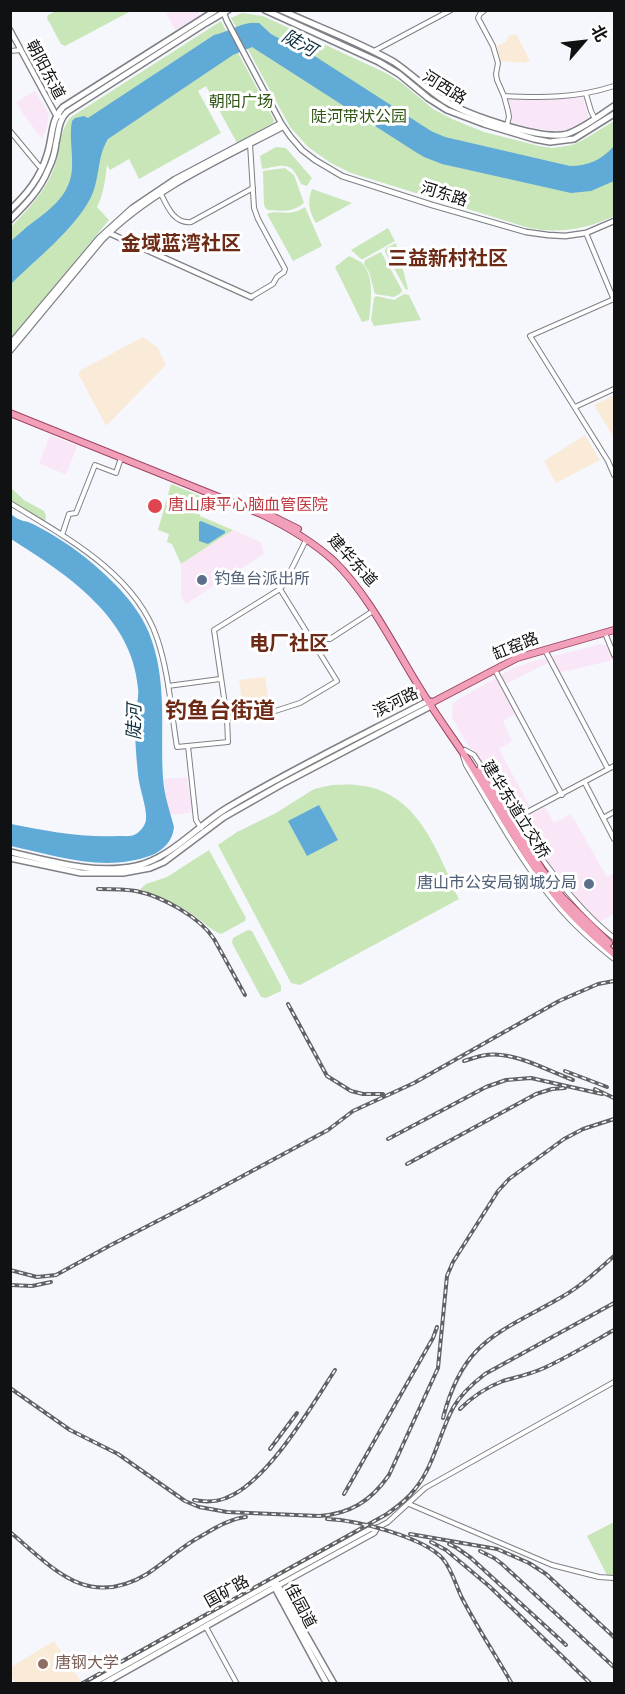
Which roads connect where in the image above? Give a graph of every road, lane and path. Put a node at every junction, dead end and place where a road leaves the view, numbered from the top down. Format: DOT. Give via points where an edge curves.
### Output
graph roads {
  1 [pos="199,10"];
  2 [pos="216,10"];
  3 [pos="281,10"];
  4 [pos="451,10"];
  5 [pos="485,10"];
  6 [pos="225,11"];
  7 [pos="266,11"];
  8 [pos="204,18"];
  9 [pos="10,30"];
  10 [pos="21,50"];
  11 [pos="10,51"];
  12 [pos="374,52"];
  13 [pos="615,86"];
  14 [pos="586,94"];
  15 [pos="504,96"];
  16 [pos="615,106"];
  17 [pos="615,114"];
  18 [pos="59,116"];
  19 [pos="595,119"];
  20 [pos="282,125"];
  21 [pos="507,128"];
  22 [pos="10,131"];
  23 [pos="250,144"];
  24 [pos="42,167"];
  25 [pos="253,189"];
  26 [pos="161,194"];
  27 [pos="10,210"];
  28 [pos="10,219"];
  29 [pos="615,221"];
  30 [pos="109,233"];
  31 [pos="586,233"];
  32 [pos="251,297"];
  33 [pos="614,300"];
  34 [pos="10,344"];
  35 [pos="10,351"];
  36 [pos="615,389"];
  37 [pos="574,407"];
  38 [pos="10,411"];
  39 [pos="122,458"];
  40 [pos="615,458"];
  41 [pos="608,461"];
  42 [pos="615,475"];
  43 [pos="10,503"];
  44 [pos="62,535"];
  45 [pos="306,539"];
  46 [pos="280,589"];
  47 [pos="373,611"];
  48 [pos="615,630"];
  49 [pos="605,633"];
  50 [pos="315,645"];
  51 [pos="544,649"];
  52 [pos="615,655"];
  53 [pos="495,670"];
  54 [pos="220,679"];
  55 [pos="168,686"];
  56 [pos="431,703"];
  57 [pos="227,718"];
  58 [pos="188,746"];
  59 [pos="464,751"];
  60 [pos="469,759"];
  61 [pos="615,766"];
  62 [pos="608,770"];
  63 [pos="585,783"];
  64 [pos="562,795"];
  65 [pos="615,812"];
  66 [pos="516,818"];
  67 [pos="603,818"];
  68 [pos="202,829"];
  69 [pos="615,839"];
  70 [pos="10,852"];
  71 [pos="10,858"];
  72 [pos="615,938"];
  73 [pos="615,949"];
  74 [pos="615,954"];
  75 [pos="615,959"];
  76 [pos="615,1382"];
  77 [pos="409,1504"];
  78 [pos="377,1528"];
  79 [pos="615,1578"];
  80 [pos="275,1585"];
  81 [pos="205,1626"];
  82 [pos="91,1683"];
  83 [pos="103,1683"];
  84 [pos="237,1683"];
  85 [pos="327,1683"];
  86 [pos="334,1683"];
  1 -- 8 [label="street"];
  2 -- 8 [label="main road"];
  3 -- 12 [label="main road, 河西路"];
  4 -- 12 [label="street"];
  5 -- 15 [label="street" via="478,18 494,46 496,74"];
  6 -- 18 [label="main road"];
  6 -- 20 [label="street, 河东路"];
  7 -- 21 [label="main road, 河西路" via="379,62 447,110"];
  8 -- 18 [label="main road" via="63,107"];
  9 -- 10 [label="street, 朝阳东道"];
  10 -- 11 [label="street"];
  10 -- 18 [label="street, 朝阳东道"];
  12 -- 21 [label="main road, 河西路" via="447,102"];
  13 -- 14 [label="street"];
  14 -- 15 [label="street"];
  14 -- 19 [label="street"];
  15 -- 21 [label="street" via="509,117"];
  16 -- 19 [label="main road, 河西路"];
  17 -- 21 [label="main road, 河西路" via="574,139 562,141 534,140"];
  18 -- 24 [label="main road"];
  18 -- 28 [label="main road" via="47,173 34,195"];
  19 -- 21 [label="main road, 河西路" via="567,134"];
  20 -- 23 [label="street"];
  20 -- 31 [label="street, 河东路" via="302,150 342,176 526,232 556,236"];
  20 -- 34 [label="street" via="175,179 125,213 99,238"];
  22 -- 24 [label="street"];
  23 -- 25 [label="street"];
  23 -- 26 [label="street"];
  24 -- 27 [label="main road" via="32,188"];
  25 -- 26 [label="street" via="187,223 172,214"];
  25 -- 32 [label="street" via="258,219 285,269 273,284"];
  26 -- 30 [label="street"];
  29 -- 31 [label="street, 河东路"];
  30 -- 32 [label="street"];
  30 -- 35 [label="street"];
  31 -- 33 [label="street"];
  33 -- 37 [label="street" via="530,336"];
  36 -- 37 [label="street"];
  37 -- 41 [label="street"];
  38 -- 39 [label="main road, 建华东道"];
  38 -- 56 [label="main road, 建华东道" via="278,518 314,540 366,595"];
  39 -- 44 [label="street" via="116,473 95,465 76,513 69,514"];
  39 -- 45 [label="main road, 建华东道" via="261,514"];
  40 -- 41 [label="street"];
  41 -- 42 [label="street"];
  43 -- 44 [label="street"];
  44 -- 55 [label="street" via="98,561 139,603 156,636"];
  45 -- 46 [label="street"];
  45 -- 47 [label="main road, 建华东道" via="335,562"];
  46 -- 50 [label="street"];
  46 -- 54 [label="street" via="214,630"];
  47 -- 50 [label="street"];
  47 -- 56 [label="main road, 建华东道"];
  48 -- 49 [label="main road, 缸窑路"];
  49 -- 51 [label="main road, 缸窑路"];
  49 -- 52 [label="street"];
  50 -- 57 [label="street" via="337,681 300,703 272,712"];
  51 -- 53 [label="main road, 缸窑路"];
  51 -- 62 [label="street"];
  53 -- 56 [label="main road, 缸窑路"];
  53 -- 64 [label="street"];
  54 -- 55 [label="street"];
  54 -- 57 [label="street"];
  55 -- 58 [label="street" via="177,747"];
  56 -- 59 [label="main road, 建华东道"];
  56 -- 68 [label="main road, 滨河路" via="279,779 228,808"];
  57 -- 58 [label="street" via="228,742"];
  58 -- 68 [label="street" via="196,820"];
  59 -- 60 [label="main road, 建华东道"];
  59 -- 66 [label="street" via="474,755"];
  59 -- 75 [label="street" via="465,765 548,895 578,928"];
  60 -- 73 [label="main road, 建华东道立交桥" via="562,897"];
  60 -- 74 [label="main road, 建华东道立交桥" via="559,900"];
  61 -- 62 [label="street"];
  62 -- 63 [label="street"];
  63 -- 64 [label="street"];
  63 -- 67 [label="street"];
  64 -- 66 [label="street"];
  65 -- 67 [label="street"];
  66 -- 72 [label="street" via="568,892"];
  67 -- 69 [label="street"];
  68 -- 70 [label="main road, 滨河路" via="160,857 134,866 78,867"];
  68 -- 71 [label="main road, 滨河路" via="164,862 123,873 81,873"];
  76 -- 77 [label="street, 国矿路" via="425,1488"];
  77 -- 78 [label="street, 国矿路"];
  77 -- 79 [label="street" via="552,1565"];
  78 -- 80 [label="street, 国矿路"];
  80 -- 81 [label="main road, 国矿路"];
  80 -- 82 [label="main road, 国矿路"];
  80 -- 85 [label="main road, 佳园道"];
  80 -- 86 [label="main road, 佳园道"];
  81 -- 83 [label="main road, 国矿路"];
  81 -- 84 [label="street"];
}
